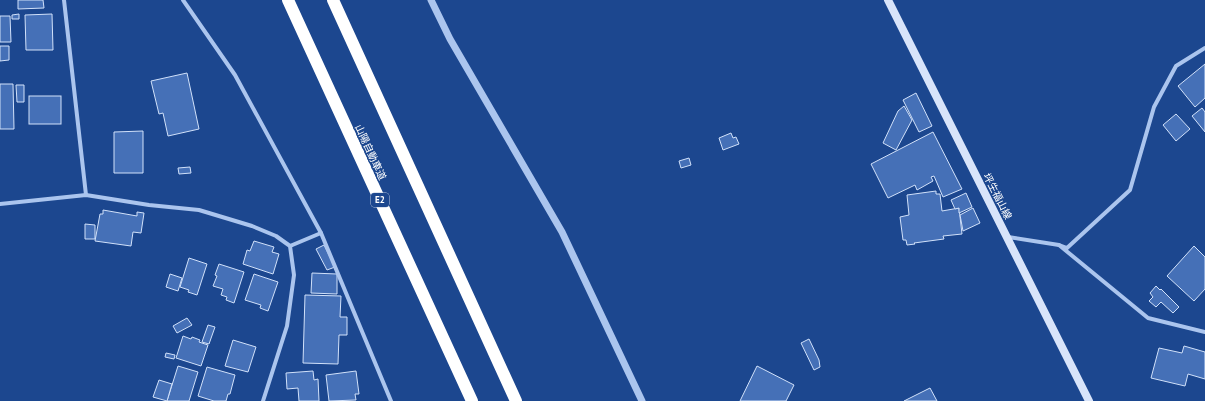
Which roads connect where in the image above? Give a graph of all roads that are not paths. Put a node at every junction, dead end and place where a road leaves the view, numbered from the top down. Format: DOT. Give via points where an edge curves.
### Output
graph roads {
  1 [pos="64,0"];
  2 [pos="183,0"];
  3 [pos="288,0"];
  4 [pos="333,0"];
  5 [pos="431,0"];
  6 [pos="888,0"];
  7 [pos="1205,48"];
  8 [pos="86,195"];
  9 [pos="0,204"];
  10 [pos="321,232"];
  11 [pos="1008,237"];
  12 [pos="1059,245"];
  13 [pos="290,246"];
  14 [pos="1205,332"];
  15 [pos="263,401"];
  16 [pos="392,401"];
  17 [pos="472,401"];
  18 [pos="516,401"];
  19 [pos="642,401"];
  20 [pos="1089,401"];
  1 -- 8 [label="street"];
  2 -- 10 [label="street" via="235,76"];
  3 -- 17 [label="highway, 山陽自動車道 / E2"];
  4 -- 18 [label="highway"];
  5 -- 19 [label="street" via="450,39 562,232"];
  6 -- 11 [label="main road, 坪生福山線"];
  7 -- 12 [label="street" via="1176,66 1154,107 1130,190 1067,248"];
  8 -- 9 [label="street"];
  8 -- 13 [label="street" via="199,210 252,226 276,236"];
  10 -- 13 [label="street"];
  10 -- 16 [label="street"];
  11 -- 12 [label="street"];
  11 -- 20 [label="main road, 坪生福山線"];
  12 -- 14 [label="street" via="1148,318"];
  13 -- 15 [label="street" via="294,276 287,326"];
}
